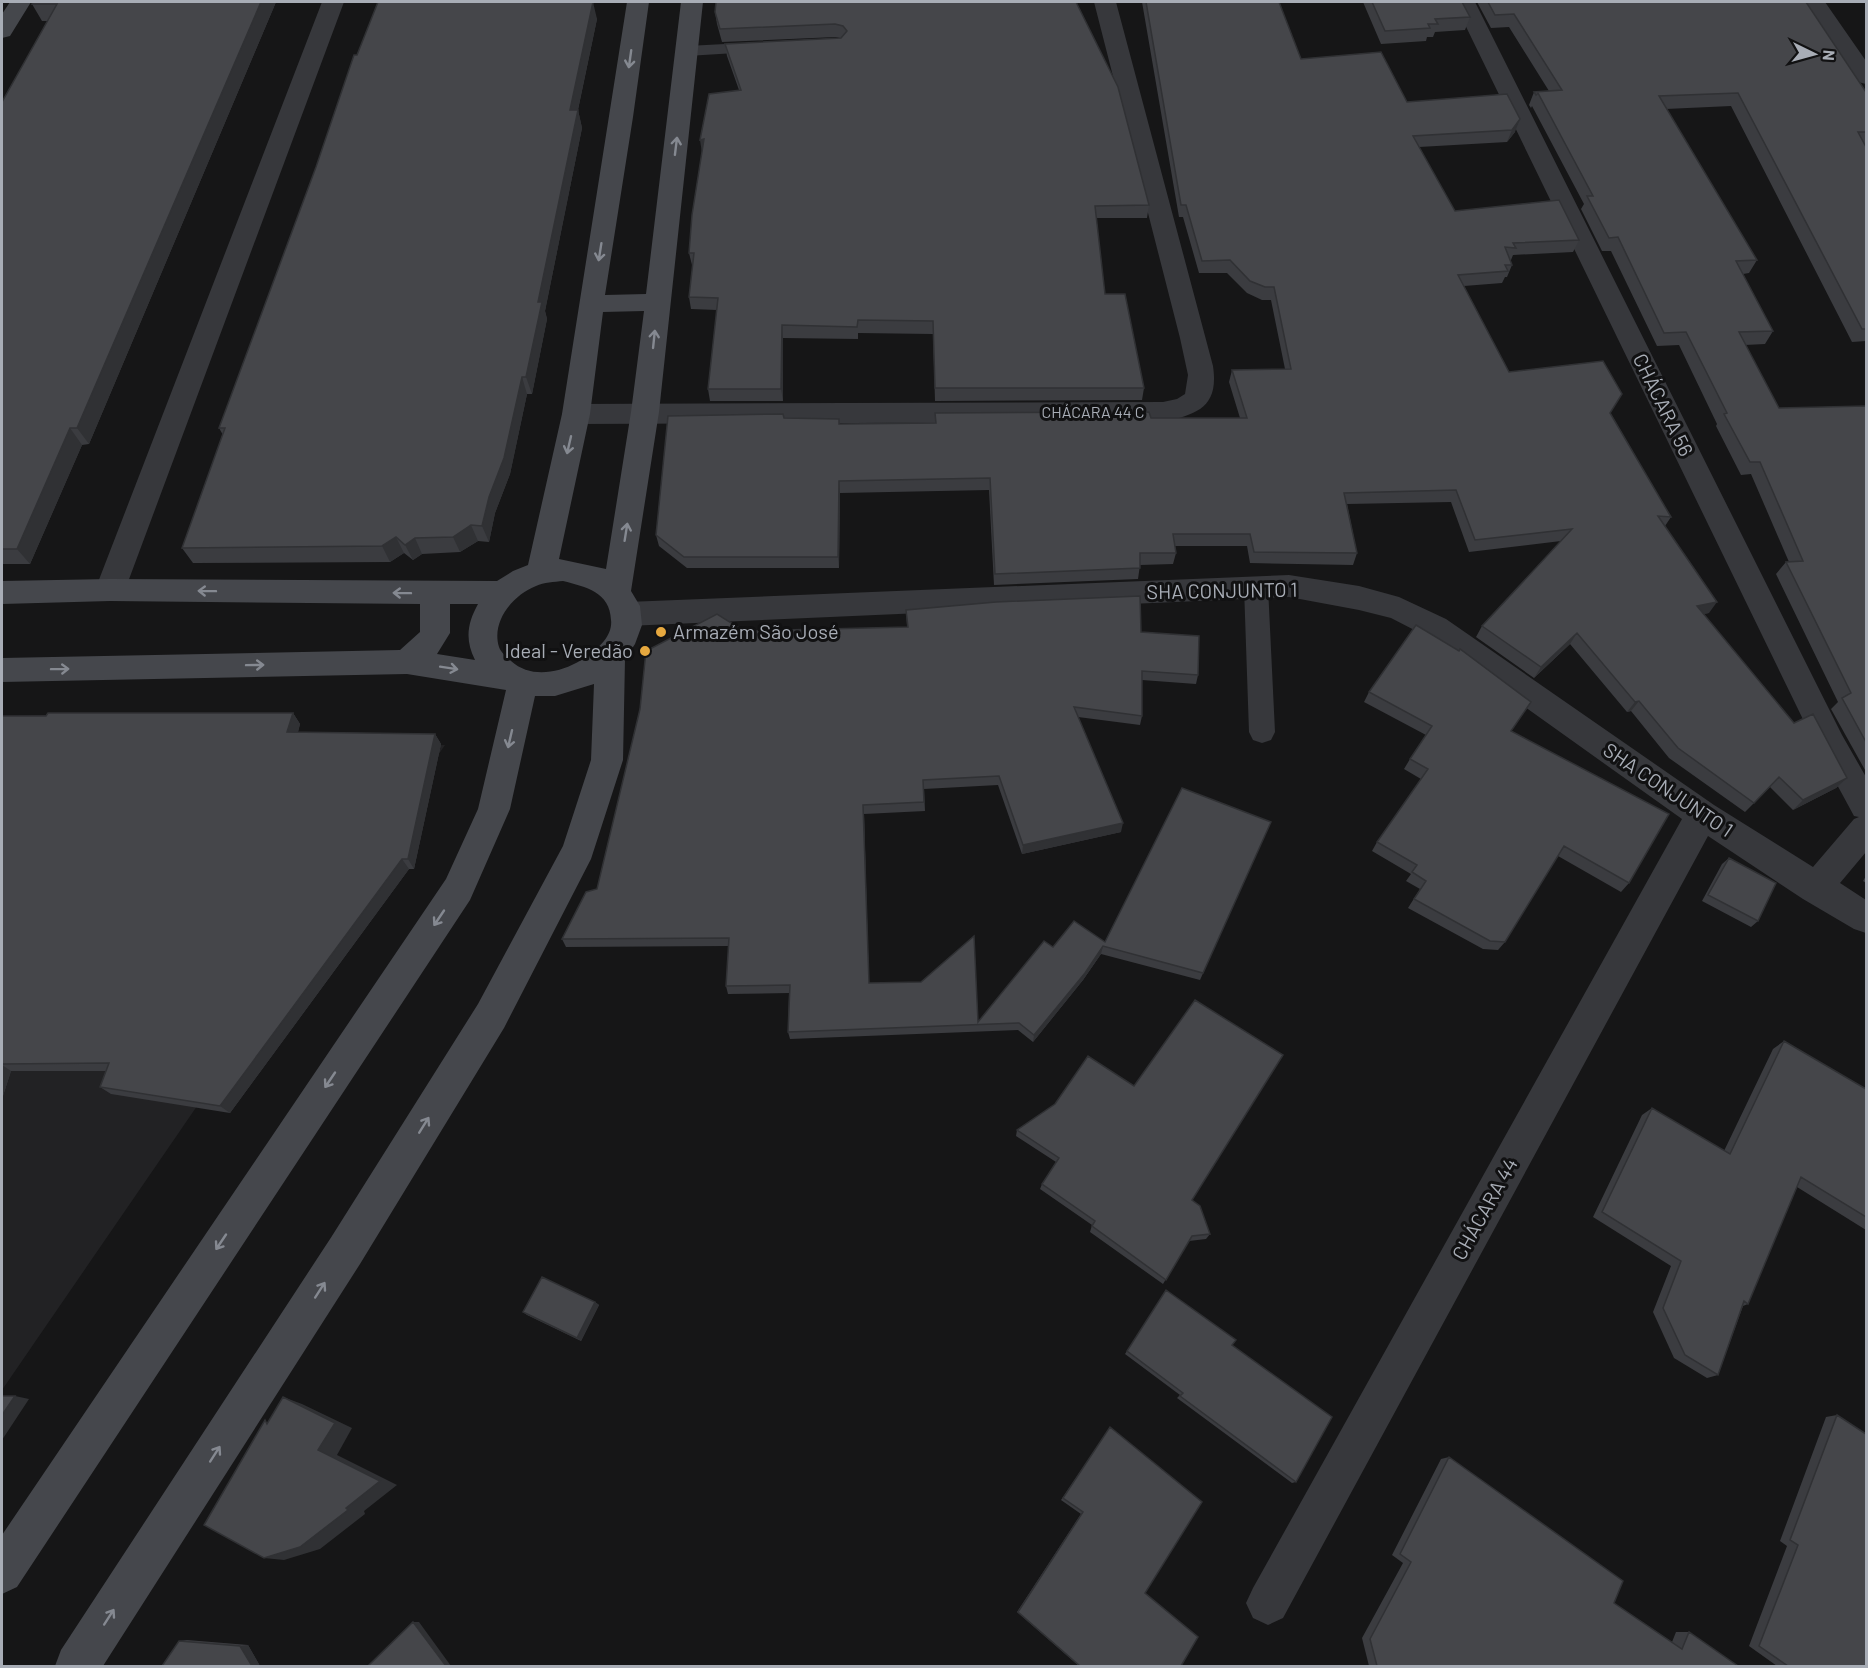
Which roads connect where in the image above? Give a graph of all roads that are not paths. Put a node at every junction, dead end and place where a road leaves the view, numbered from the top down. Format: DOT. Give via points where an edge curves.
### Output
graph roads {
  1 [pos="20,2"];
  2 [pos="333,2"];
  3 [pos="638,2"];
  4 [pos="692,2"];
  5 [pos="1105,2"];
  6 [pos="1464,2"];
  7 [pos="1815,2"];
  8 [pos="2,31"];
  9 [pos="779,46"];
  10 [pos="687,51"];
  11 [pos="1866,77"];
  12 [pos="658,302"];
  13 [pos="591,304"];
  14 [pos="645,412"];
  15 [pos="576,414"];
  16 [pos="541,573"];
  17 [pos="1256,587"];
  18 [pos="110,590"];
  19 [pos="2,592"];
  20 [pos="433,593"];
  21 [pos="502,593"];
  22 [pos="622,602"];
  23 [pos="610,658"];
  24 [pos="407,662"];
  25 [pos="2,670"];
  26 [pos="517,680"];
  27 [pos="1262,732"];
  28 [pos="1866,806"];
  29 [pos="1702,815"];
  30 [pos="1866,829"];
  31 [pos="1815,888"];
  32 [pos="1866,918"];
  33 [pos="2,1572"];
  34 [pos="1268,1603"];
  35 [pos="77,1666"];
  1 -- 8 [label="street"];
  2 -- 18 [label="street"];
  3 -- 13 [label="street, one-way"];
  4 -- 10 [label="street"];
  5 -- 14 [label="street, CHÁCARA 44 C" via="1193,339 1202,386 1197,398 1186,406 1163,412"];
  6 -- 28 [label="street, CHÁCARA 56" via="1831,744"];
  7 -- 11 [label="street"];
  9 -- 10 [label="lane"];
  12 -- 10 [label="street, one-way"];
  12 -- 13 [label="street"];
  14 -- 12 [label="street, one-way"];
  13 -- 15 [label="street"];
  14 -- 15 [label="street, CHÁCARA 44 C"];
  22 -- 14 [label="street, one-way"];
  15 -- 16 [label="street, one-way"];
  16 -- 21 [label="street"];
  16 -- 22 [label="street" via="584,572 603,579"];
  17 -- 22 [label="street, SHA CONJUNTO 1"];
  17 -- 27 [label="lane"];
  17 -- 29 [label="street, SHA CONJUNTO 1" via="1289,586 1359,598 1399,609 1435,627"];
  18 -- 19 [label="street"];
  20 -- 18 [label="street, one-way"];
  20 -- 21 [label="street"];
  20 -- 24 [label="street" via="438,624 431,642"];
  21 -- 26 [label="street" via="488,611 482,630 484,649 494,665"];
  22 -- 23 [label="street" via="627,629"];
  23 -- 26 [label="street" via="592,672 570,681 546,685"];
  35 -- 23 [label="street, one-way" via="346,1250 491,1016 540,924 579,849 607,760"];
  25 -- 24 [label="street, one-way"];
  24 -- 26 [label="street, one-way"];
  26 -- 33 [label="street, one-way" via="494,809 459,889"];
  29 -- 31 [label="street, SHA CONJUNTO 1"];
  29 -- 34 [label="street, CHÁCARA 44"];
  30 -- 31 [label="street"];
  31 -- 32 [label="street, SHA CONJUNTO 1"];
}
